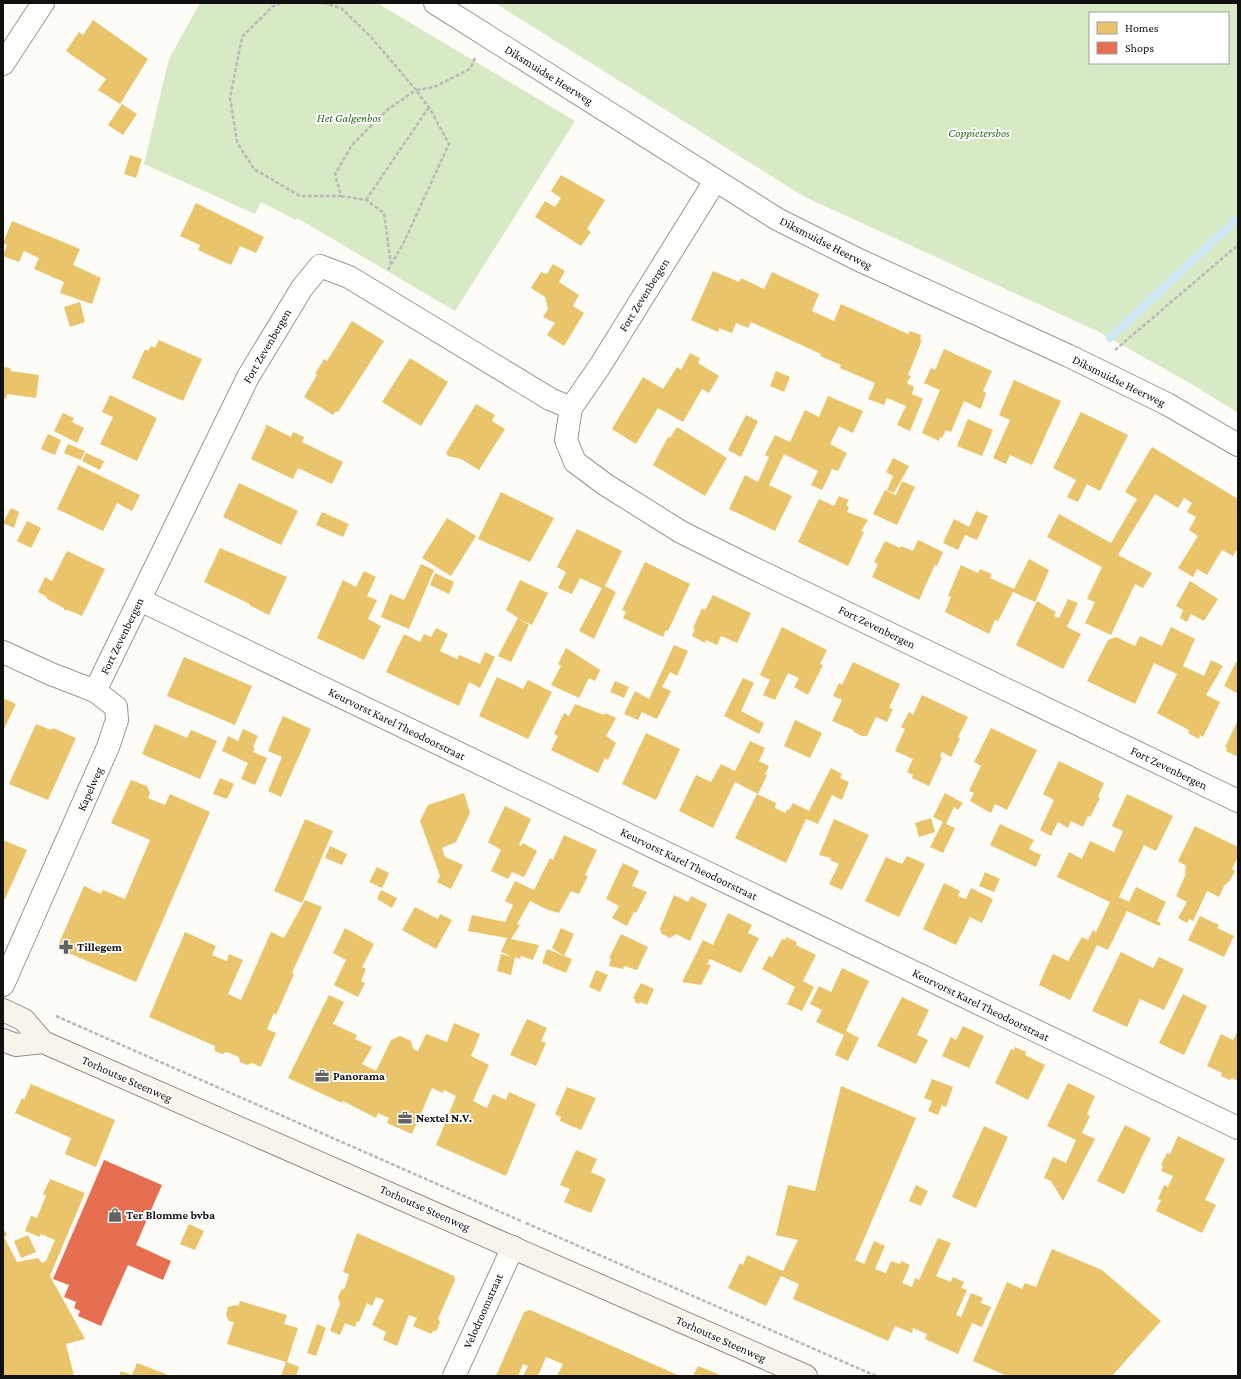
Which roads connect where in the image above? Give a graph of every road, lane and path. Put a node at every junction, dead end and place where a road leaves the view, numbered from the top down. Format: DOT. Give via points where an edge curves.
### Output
graph roads {
  1 [pos="43,3"];
  2 [pos="282,3"];
  3 [pos="324,3"];
  4 [pos="435,3"];
  5 [pos="488,37"];
  6 [pos="3,64"];
  7 [pos="416,90"];
  8 [pos="429,107"];
  9 [pos="715,181"];
  10 [pos="341,196"];
  11 [pos="366,200"];
  12 [pos="1238,246"];
  13 [pos="391,265"];
  14 [pos="377,294"];
  15 [pos="1094,368"];
  16 [pos="571,408"];
  17 [pos="1238,445"];
  18 [pos="140,600"];
  19 [pos="3,652"];
  20 [pos="95,691"];
  21 [pos="1238,801"];
  22 [pos="3,985"];
  23 [pos="49,1013"];
  24 [pos="11,1014"];
  25 [pos="43,1042"];
  26 [pos="5,1043"];
  27 [pos="1238,1128"];
  28 [pos="513,1247"];
  29 [pos="454,1376"];
  30 [pos="806,1376"];
  31 [pos="876,1376"];
  1 -- 6 [label="street"];
  2 -- 10 [label="path" via="272,7 242,37 230,98 237,142 254,169 300,196"];
  3 -- 7 [label="path" via="341,8 371,37"];
  4 -- 5 [label="street, Diksmuidse Heerweg"];
  5 -- 7 [label="path" via="470,69 434,88"];
  5 -- 9 [label="street, Diksmuidse Heerweg"];
  7 -- 8 [label="path"];
  7 -- 10 [label="path" via="387,110 352,145 335,174"];
  8 -- 11 [label="path"];
  8 -- 13 [label="path" via="449,144"];
  9 -- 15 [label="street, Diksmuidse Heerweg" via="777,218 859,260"];
  9 -- 16 [label="street, Fort Zevenbergen"];
  10 -- 11 [label="path"];
  11 -- 13 [label="path" via="384,213"];
  12 -- 15 [label="path"];
  13 -- 14 [label="path"];
  14 -- 16 [label="street, Fort Zevenbergen" via="550,399"];
  14 -- 18 [label="street, Fort Zevenbergen" via="349,277 320,266 302,288 248,377"];
  15 -- 17 [label="street, Diksmuidse Heerweg" via="1167,404"];
  16 -- 21 [label="street, Fort Zevenbergen" via="566,440 575,462 606,485 681,532"];
  18 -- 20 [label="street, Fort Zevenbergen"];
  18 -- 27 [label="street, Keurvorst Karel Theodoorstraat"];
  19 -- 20 [label="street, Kapelweg"];
  20 -- 22 [label="street, Kapelweg" via="116,707 117,720 114,730"];
  23 -- 31 [label="path"];
  24 -- 25 [label="main road, Torhoutse Steenweg" via="24,1020"];
  24 -- 26 [label="street"];
  25 -- 26 [label="main road, Torhoutse Steenweg" via="16,1045"];
  25 -- 28 [label="main road, Torhoutse Steenweg"];
  28 -- 29 [label="street, Velodroomstraat"];
  28 -- 30 [label="main road, Torhoutse Steenweg"];
}
